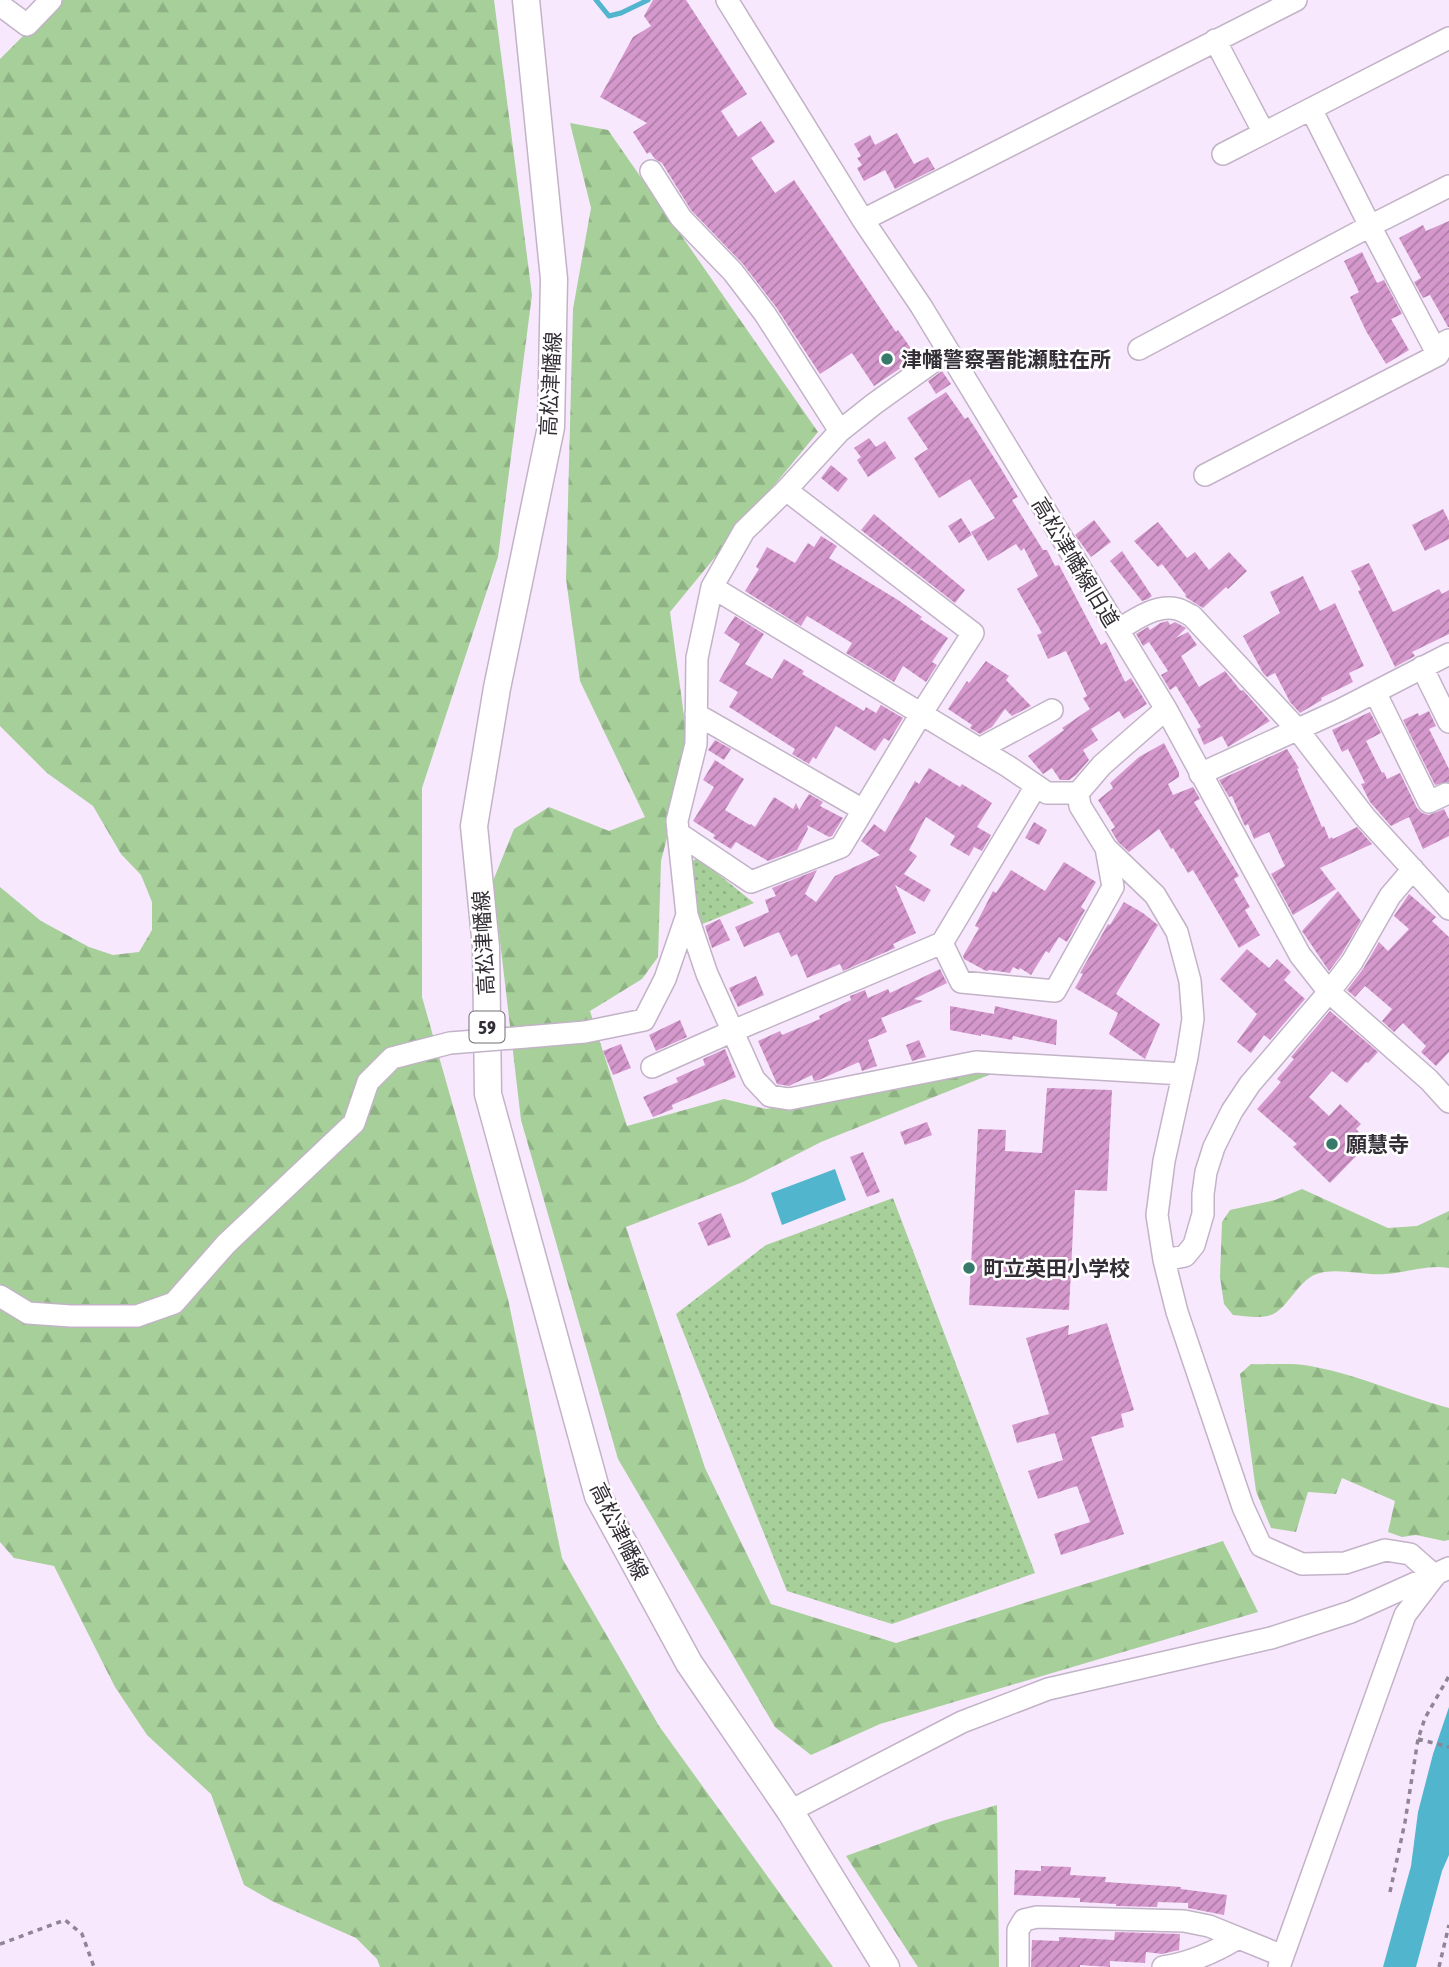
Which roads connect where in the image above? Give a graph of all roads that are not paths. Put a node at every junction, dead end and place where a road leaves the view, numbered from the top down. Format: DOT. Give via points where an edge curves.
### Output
graph roads {
  1 [pos="51,0"];
  2 [pos="526,0"];
  3 [pos="727,0"];
  4 [pos="1296,0"];
  5 [pos="0,5"];
  6 [pos="1449,38"];
  7 [pos="1215,40"];
  8 [pos="1311,109"];
  9 [pos="1264,133"];
  10 [pos="1223,154"];
  11 [pos="651,171"];
  12 [pos="1449,186"];
  13 [pos="863,220"];
  14 [pos="1370,226"];
  15 [pos="1443,347"];
  16 [pos="1139,349"];
  17 [pos="948,352"];
  18 [pos="840,430"];
  19 [pos="1205,475"];
  20 [pos="786,490"];
  21 [pos="712,587"];
  22 [pos="1118,630"];
  23 [pos="1449,654"];
  24 [pos="1422,667"];
  25 [pos="1375,692"];
  26 [pos="1166,709"];
  27 [pos="1052,710"];
  28 [pos="921,713"];
  29 [pos="696,714"];
  30 [pos="1449,722"];
  31 [pos="1297,729"];
  32 [pos="979,749"];
  33 [pos="1200,774"];
  34 [pos="1036,786"];
  35 [pos="1078,793"];
  36 [pos="1447,794"];
  37 [pos="863,810"];
  38 [pos="678,833"];
  39 [pos="1106,848"];
  40 [pos="1412,869"];
  41 [pos="1449,909"];
  42 [pos="687,915"];
  43 [pos="942,943"];
  44 [pos="1329,992"];
  45 [pos="733,1031"];
  46 [pos="652,1067"];
  47 [pos="1183,1074"];
  48 [pos="1449,1102"];
  49 [pos="1164,1260"];
  50 [pos="0,1296"];
  51 [pos="1442,1572"];
  52 [pos="790,1811"];
  53 [pos="1238,1938"];
  54 [pos="1281,1962"];
  55 [pos="886,1967"];
  56 [pos="1018,1967"];
  57 [pos="1163,1967"];
  1 -- 5 [label="street" via="27,26"];
  2 -- 52 [label="main road, 高松津幡線 / 59" via="554,279 551,427 497,688 474,826 486,947 488,1094 598,1496 689,1663"];
  3 -- 13 [label="street, 高松津幡線旧道"];
  4 -- 7 [label="street"];
  6 -- 8 [label="street"];
  7 -- 9 [label="street"];
  7 -- 13 [label="street"];
  8 -- 9 [label="street"];
  8 -- 14 [label="street"];
  9 -- 10 [label="street"];
  11 -- 18 [label="street" via="681,218 733,272 765,314"];
  12 -- 14 [label="street"];
  13 -- 17 [label="street, 高松津幡線旧道"];
  14 -- 15 [label="street"];
  14 -- 16 [label="street"];
  15 -- 19 [label="street"];
  17 -- 18 [label="street"];
  17 -- 22 [label="street, 高松津幡線旧道"];
  18 -- 20 [label="street"];
  20 -- 21 [label="street" via="744,531"];
  20 -- 28 [label="street" via="973,634"];
  21 -- 28 [label="street"];
  21 -- 29 [label="street" via="697,658"];
  22 -- 26 [label="street, 高松津幡線旧道"];
  22 -- 31 [label="street" via="1161,609 1177,608 1192,616"];
  23 -- 24 [label="street"];
  24 -- 25 [label="street"];
  24 -- 30 [label="street"];
  25 -- 31 [label="street"];
  25 -- 36 [label="street" via="1429,802"];
  26 -- 33 [label="street, 高松津幡線旧道"];
  26 -- 35 [label="street" via="1102,765"];
  27 -- 32 [label="street"];
  28 -- 32 [label="street"];
  28 -- 37 [label="street"];
  29 -- 37 [label="street"];
  29 -- 38 [label="street" via="696,744"];
  31 -- 33 [label="street"];
  31 -- 40 [label="street"];
  32 -- 34 [label="street"];
  33 -- 44 [label="street, 高松津幡線旧道" via="1300,955"];
  34 -- 35 [label="street" via="1047,793"];
  34 -- 43 [label="street"];
  35 -- 39 [label="street" via="1080,806"];
  37 -- 38 [label="street" via="841,847 751,882"];
  38 -- 42 [label="street"];
  39 -- 43 [label="street" via="1113,887 1055,991 961,982"];
  39 -- 47 [label="street" via="1155,895 1177,932 1190,981 1193,1019"];
  40 -- 41 [label="street"];
  40 -- 44 [label="street"];
  42 -- 45 [label="street"];
  42 -- 50 [label="street, bridge" via="665,979 644,1020 585,1032 450,1043 392,1058 368,1082 354,1123 226,1244 174,1303 137,1316 71,1316 27,1313"];
  43 -- 45 [label="street"];
  44 -- 48 [label="street, 高松津幡線旧道"];
  44 -- 49 [label="street" via="1250,1084 1233,1111 1206,1172 1203,1214 1194,1245 1185,1256"];
  45 -- 46 [label="street"];
  45 -- 47 [label="street" via="754,1079 770,1096 789,1100 975,1062"];
  47 -- 49 [label="street" via="1157,1215"];
  49 -- 51 [label="street" via="1242,1507 1261,1546 1302,1564 1345,1563 1385,1550 1410,1555"];
  51 -- 52 [label="street" via="1351,1612 1271,1638 1048,1689 962,1722"];
  51 -- 54 [label="street" via="1405,1615"];
  52 -- 55 [label="main road, 高松津幡線 / 59"];
  53 -- 54 [label="street"];
  53 -- 56 [label="street" via="1184,1921 1037,1917 1024,1920 1018,1930"];
  53 -- 57 [label="street" via="1218,1950"];
}
